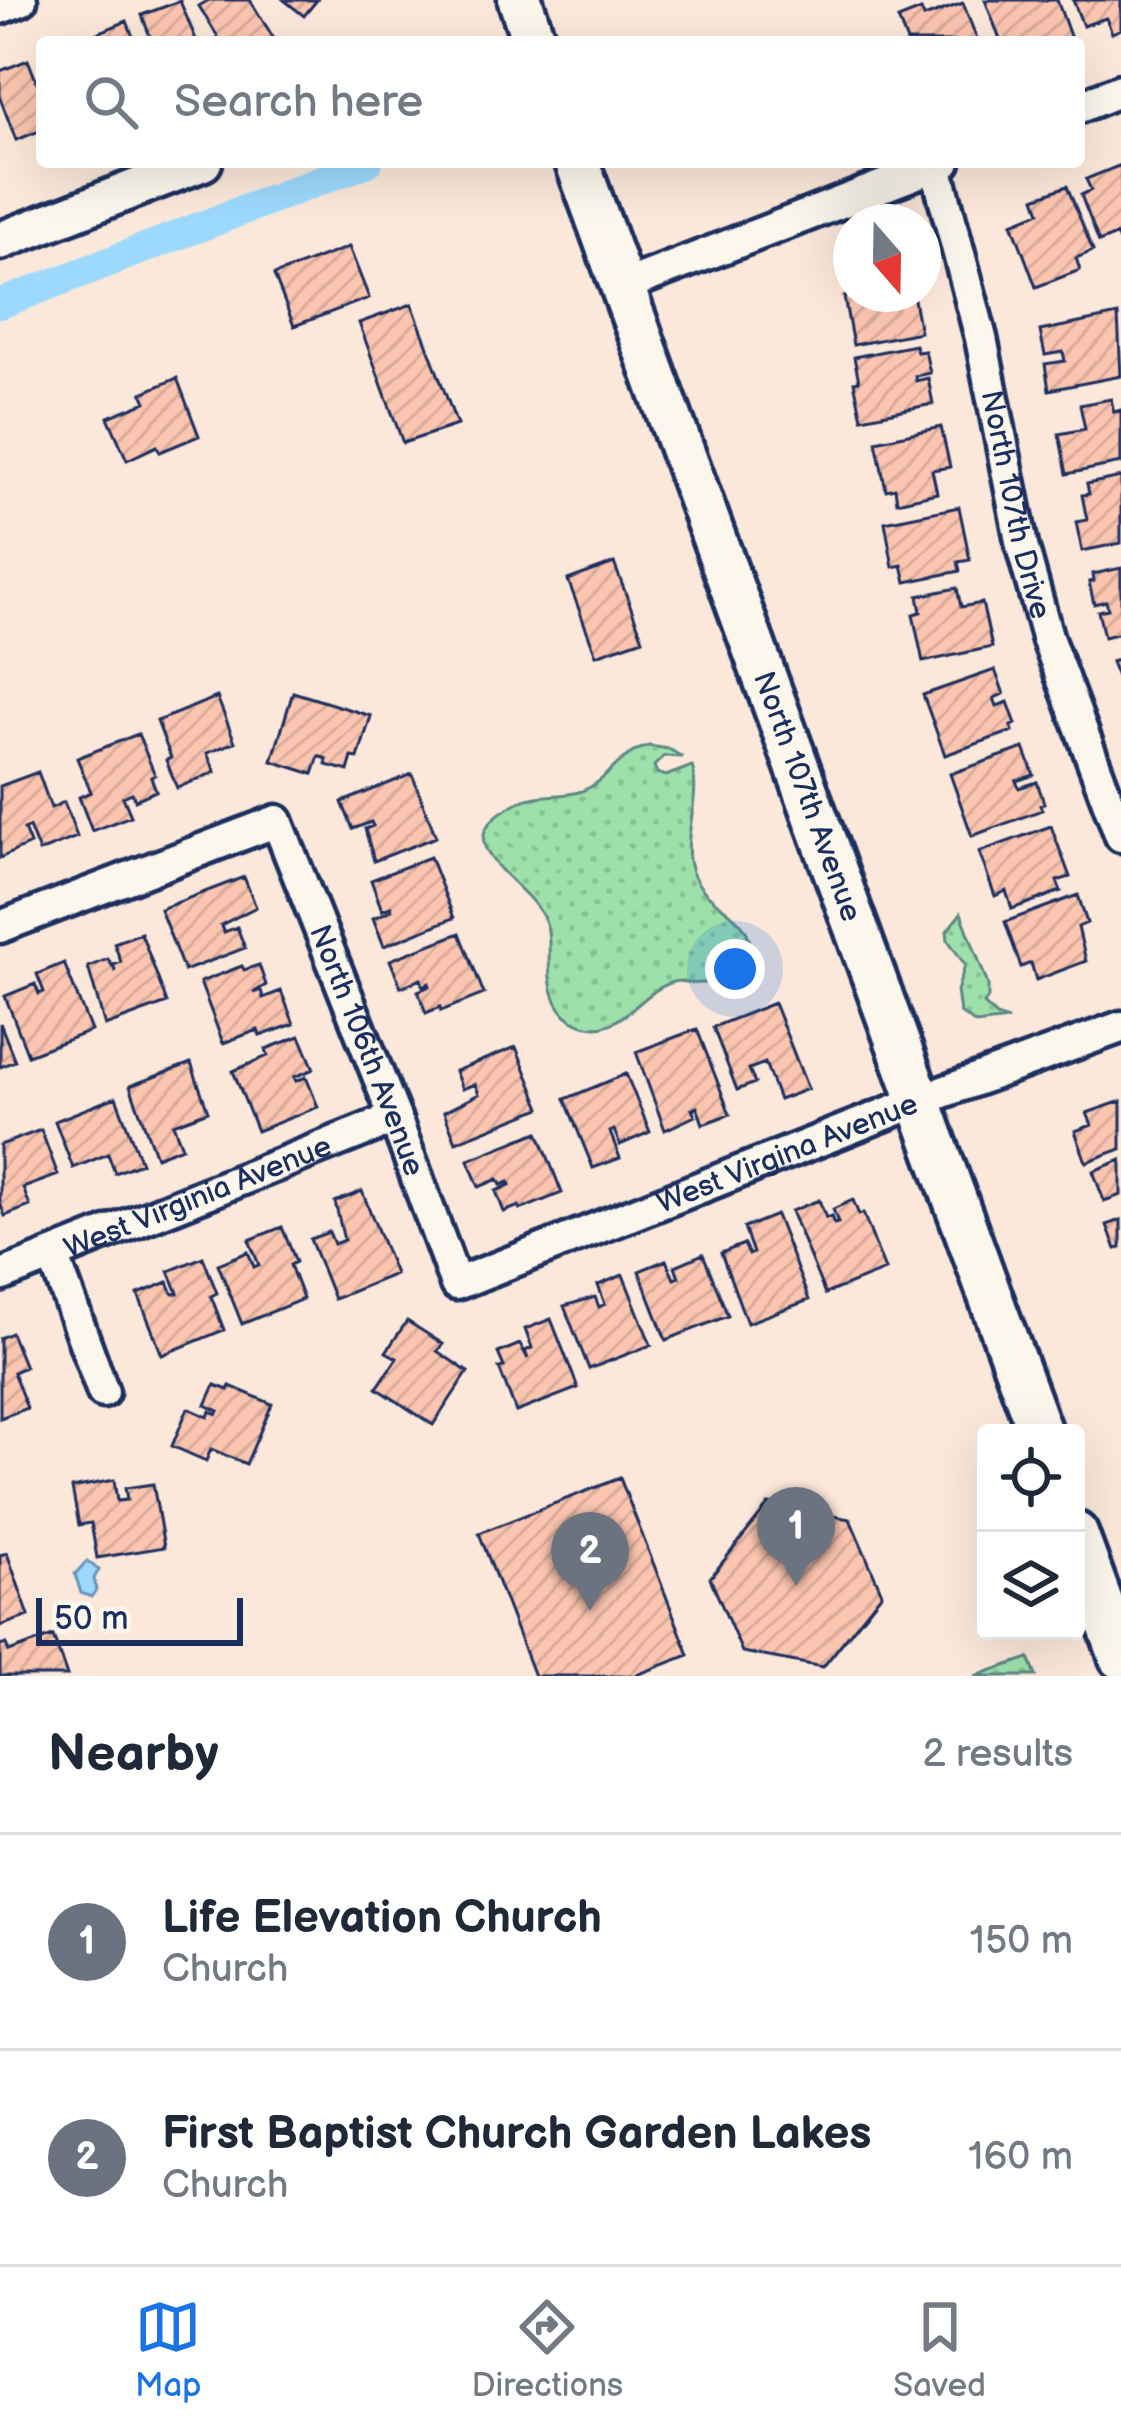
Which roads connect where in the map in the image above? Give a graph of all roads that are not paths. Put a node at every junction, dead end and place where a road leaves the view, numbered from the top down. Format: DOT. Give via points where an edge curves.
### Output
graph roads {
  1 [pos="21,0"];
  2 [pos="0,8"];
  3 [pos="1121,90"];
  4 [pos="1085,105"];
  5 [pos="188,168"];
  6 [pos="579,168"];
  7 [pos="930,168"];
  8 [pos="941,168"];
  9 [pos="0,241"];
  10 [pos="621,287"];
  11 [pos="1121,836"];
  12 [pos="0,927"];
  13 [pos="1121,1027"];
  14 [pos="921,1100"];
  15 [pos="395,1118"];
  16 [pos="52,1256"];
  17 [pos="0,1276"];
  18 [pos="456,1284"];
  19 [pos="103,1392"];
  20 [pos="1037,1424"];
  21 [pos="1085,1559"];
  22 [pos="1121,1657"];
  1 -- 2 [label="street"];
  3 -- 4 [label="street"];
  5 -- 9 [label="street"];
  6 -- 10 [label="main road, North 107th Avenue"];
  7 -- 10 [label="street"];
  8 -- 11 [label="street, North 107th Drive" via="1022,546"];
  10 -- 14 [label="main road, North 107th Avenue"];
  12 -- 15 [label="street, North 106th Avenue" via="278,820"];
  13 -- 14 [label="street, West Virgina Avenue"];
  14 -- 18 [label="street, West Virgina Avenue"];
  14 -- 20 [label="main road, North 107th Avenue"];
  15 -- 16 [label="street, West Virginia Avenue"];
  15 -- 18 [label="street, North 106th Avenue"];
  16 -- 17 [label="street, West Virginia Avenue"];
  16 -- 19 [label="street"];
  21 -- 22 [label="main road"];
}
